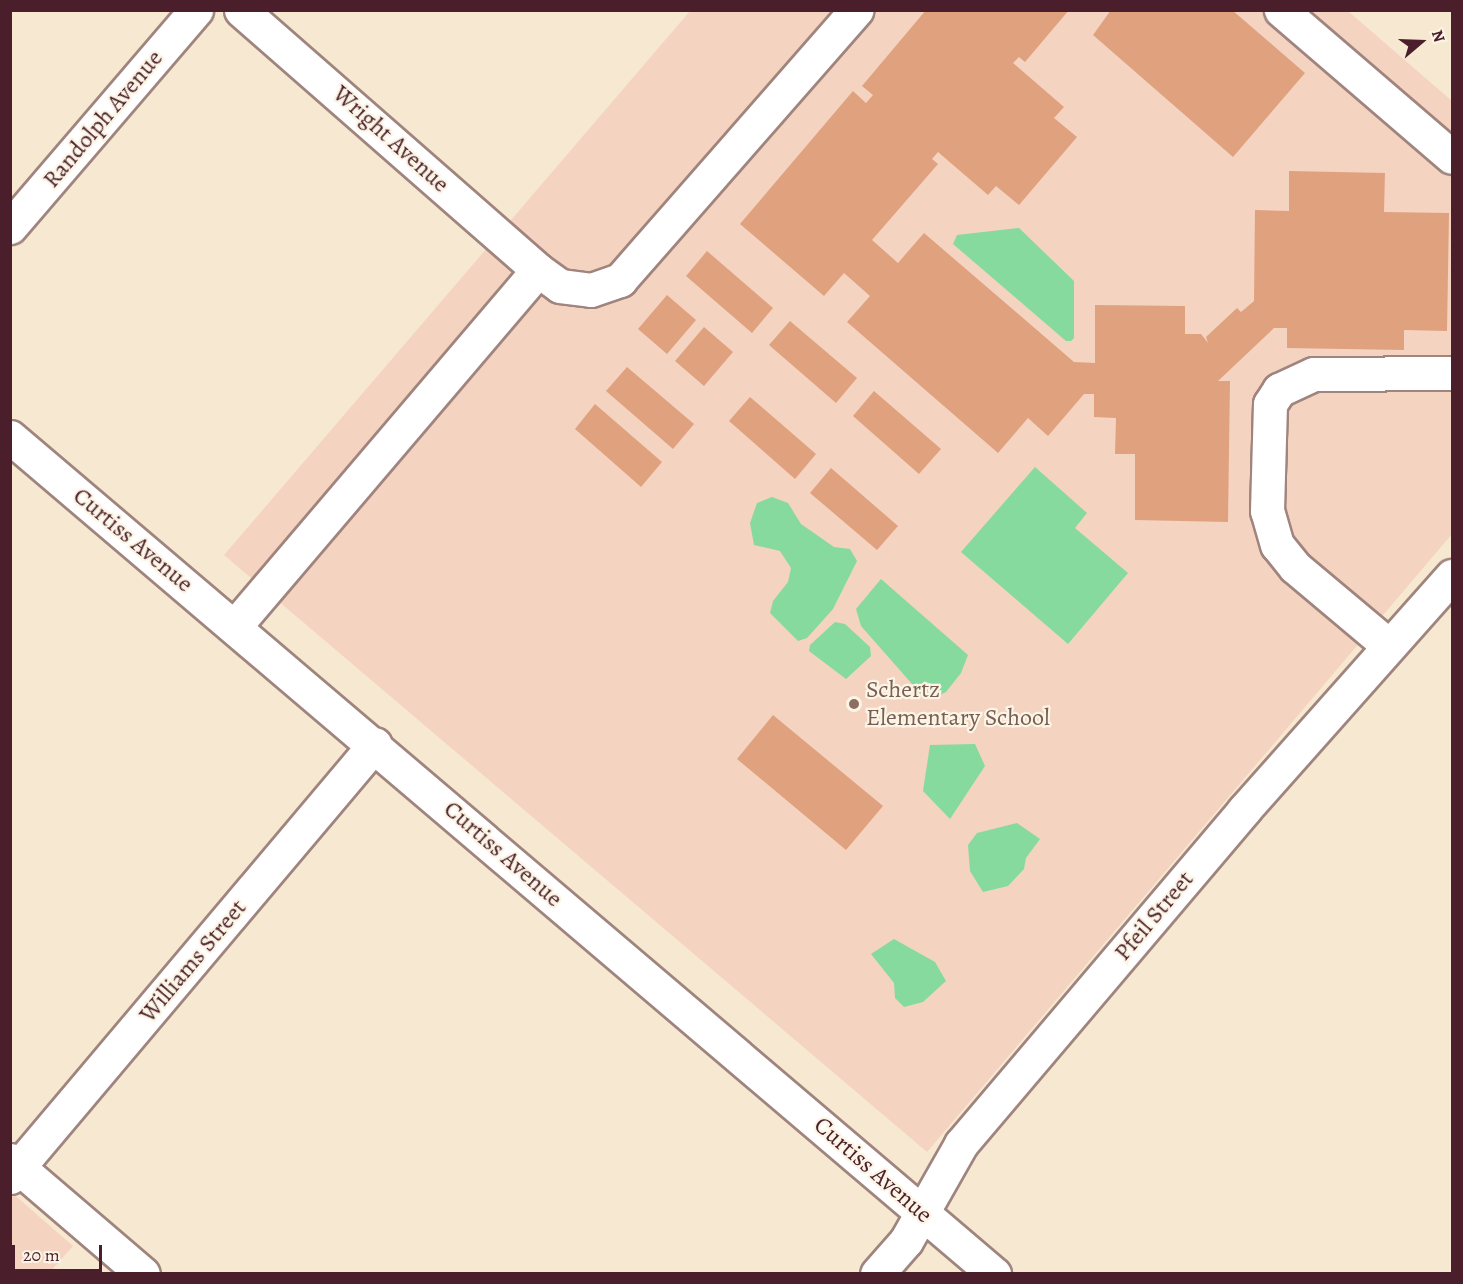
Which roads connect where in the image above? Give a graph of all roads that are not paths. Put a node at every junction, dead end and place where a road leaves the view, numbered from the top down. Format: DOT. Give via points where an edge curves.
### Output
graph roads {
  1 [pos="196,10"];
  2 [pos="241,10"];
  3 [pos="856,10"];
  4 [pos="1281,10"];
  5 [pos="1452,158"];
  6 [pos="10,227"];
  7 [pos="538,270"];
  8 [pos="1452,373"];
  9 [pos="10,437"];
  10 [pos="1452,576"];
  11 [pos="235,626"];
  12 [pos="1389,646"];
  13 [pos="375,744"];
  14 [pos="13,1168"];
  15 [pos="922,1212"];
  16 [pos="143,1274"];
  17 [pos="878,1274"];
  18 [pos="994,1274"];
  1 -- 6 [label="street, Randolph Avenue"];
  2 -- 7 [label="street, Wright Avenue"];
  3 -- 7 [label="street, Wright Avenue" via="620,280 591,290 560,286"];
  4 -- 5 [label="street"];
  7 -- 11 [label="street"];
  8 -- 12 [label="street" via="1314,374 1286,385 1270,404 1267,511 1277,545 1295,567"];
  9 -- 11 [label="street, Curtiss Avenue"];
  10 -- 12 [label="street, Pfeil Street"];
  11 -- 13 [label="street, Curtiss Avenue"];
  12 -- 15 [label="street, Pfeil Street" via="1244,810 961,1144"];
  13 -- 14 [label="street, Williams Street"];
  13 -- 15 [label="street, Curtiss Avenue"];
  14 -- 16 [label="street"];
  15 -- 17 [label="street, Pfeil Street" via="906,1240"];
  15 -- 18 [label="street, Curtiss Avenue"];
}
